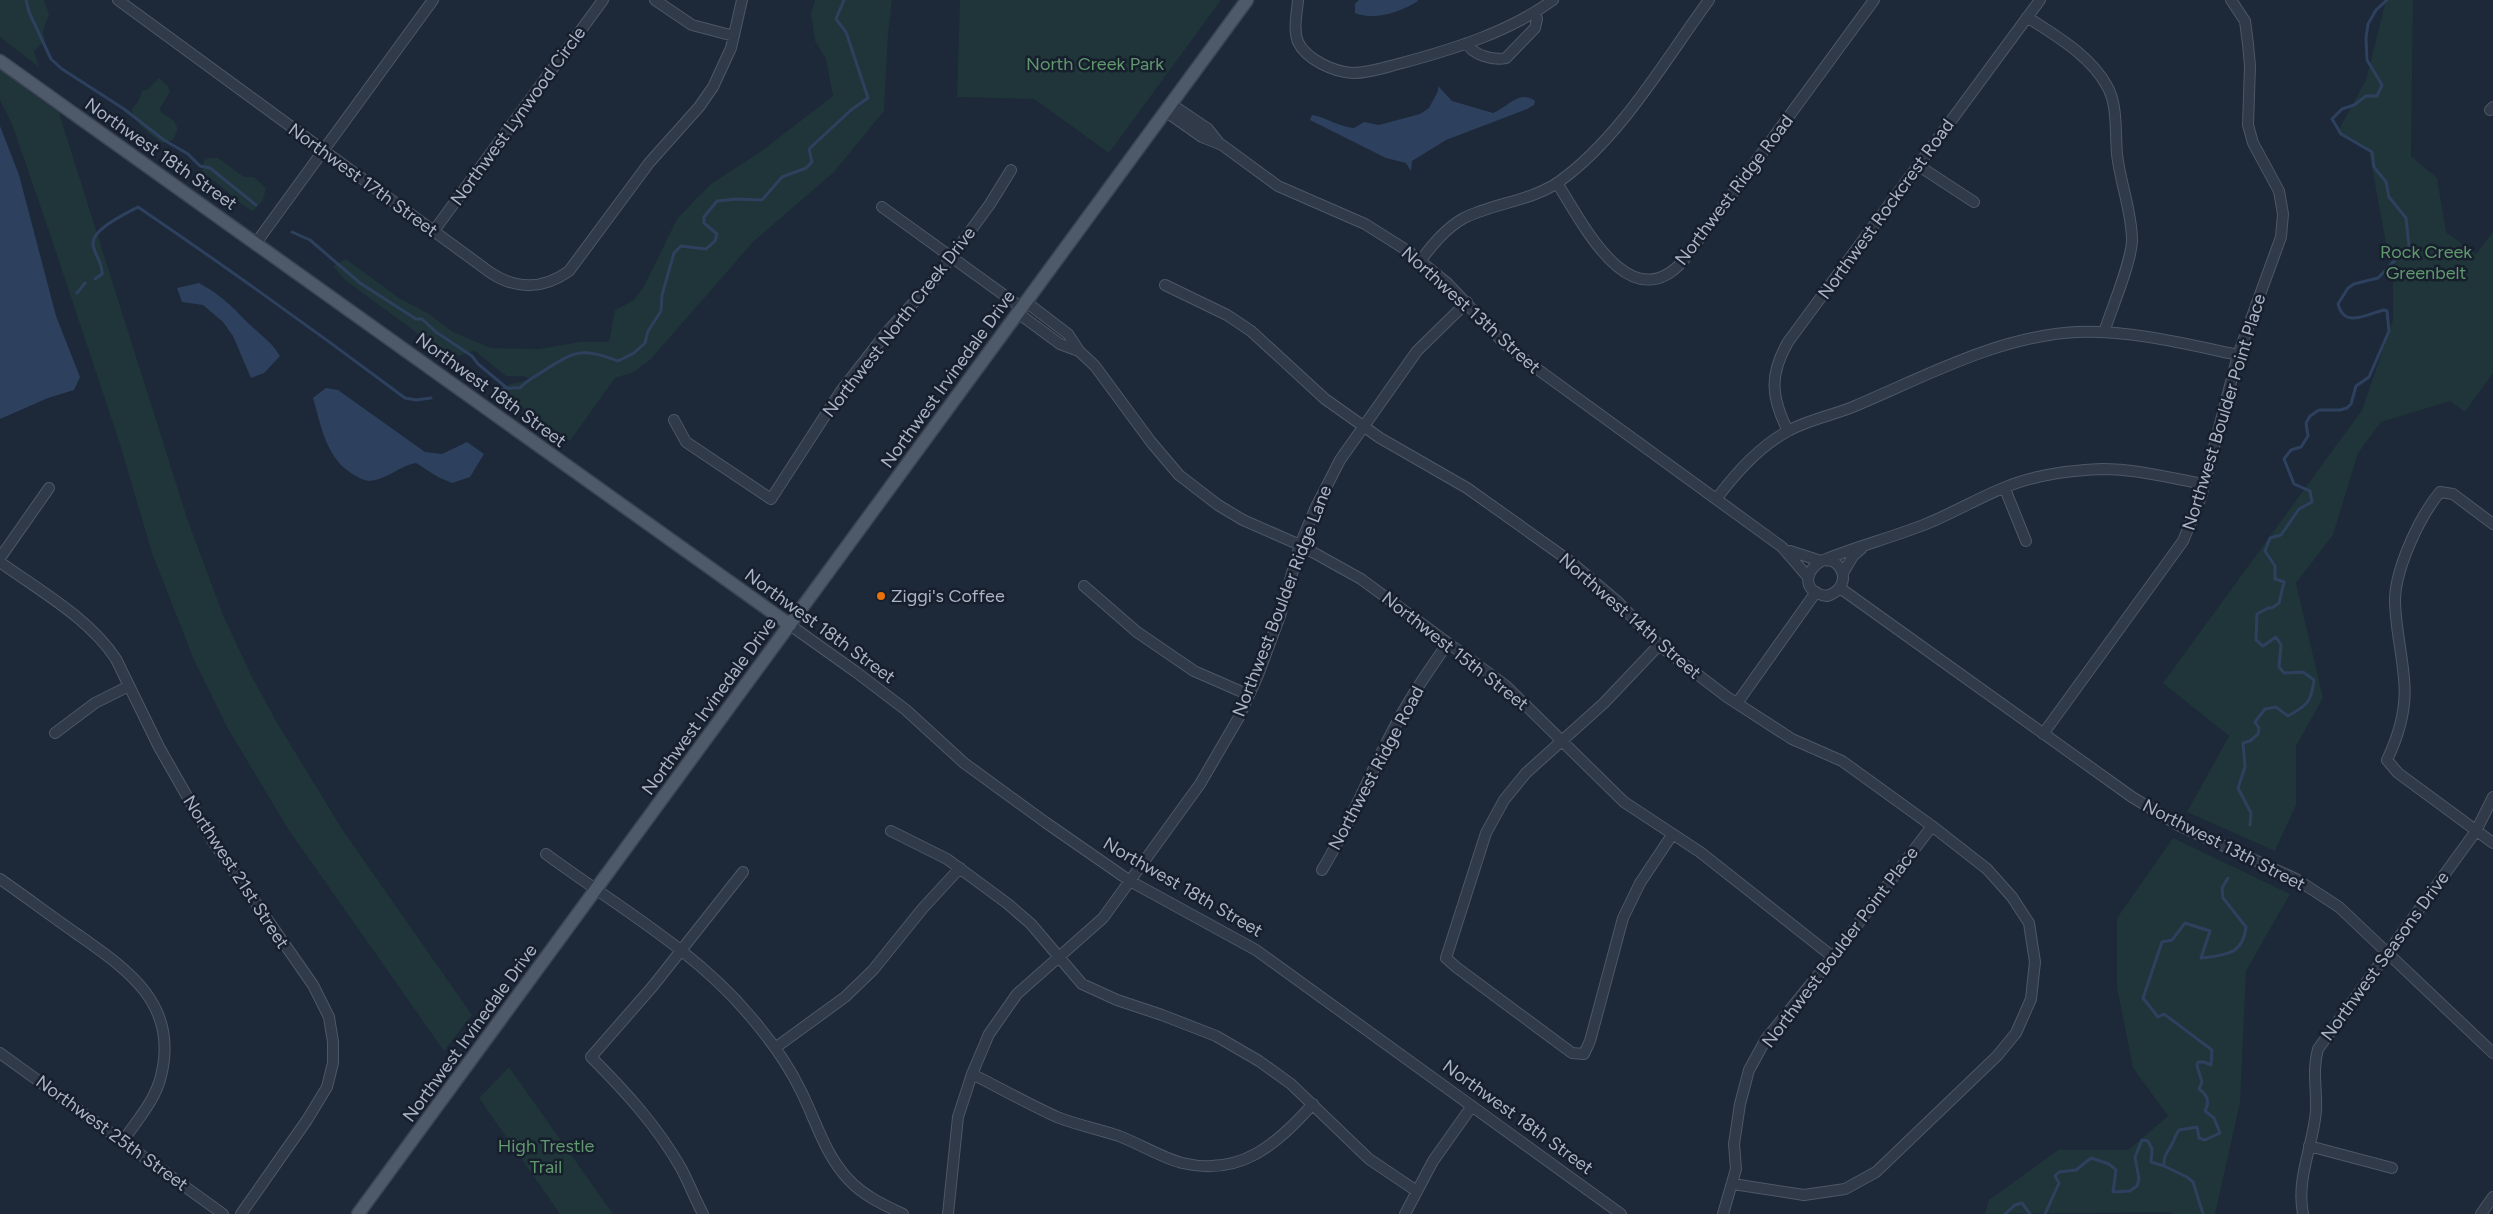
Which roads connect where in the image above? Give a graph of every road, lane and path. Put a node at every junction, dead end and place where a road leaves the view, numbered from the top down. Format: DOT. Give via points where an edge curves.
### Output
graph roads {
  1 [pos="118,0"];
  2 [pos="433,0"];
  3 [pos="602,0"];
  4 [pos="655,0"];
  5 [pos="742,0"];
  6 [pos="1247,0"];
  7 [pos="1298,0"];
  8 [pos="1553,0"];
  9 [pos="1874,0"];
  10 [pos="2040,0"];
  11 [pos="2231,0"];
  12 [pos="1706,1"];
  13 [pos="1534,12"];
  14 [pos="2027,17"];
  15 [pos="734,36"];
  16 [pos="1467,43"];
  17 [pos="0,61"];
  18 [pos="1168,107"];
  19 [pos="323,150"];
  20 [pos="1919,166"];
  21 [pos="1011,170"];
  22 [pos="1557,183"];
  23 [pos="1974,202"];
  24 [pos="882,207"];
  25 [pos="433,232"];
  26 [pos="256,243"];
  27 [pos="952,258"];
  28 [pos="1421,260"];
  29 [pos="1164,285"];
  30 [pos="1467,302"];
  31 [pos="1022,308"];
  32 [pos="2104,332"];
  33 [pos="2238,355"];
  34 [pos="674,420"];
  35 [pos="1363,426"];
  36 [pos="1788,431"];
  37 [pos="2204,484"];
  38 [pos="49,488"];
  39 [pos="2005,489"];
  40 [pos="1717,498"];
  41 [pos="2493,524"];
  42 [pos="2026,541"];
  43 [pos="1300,545"];
  44 [pos="1866,546"];
  45 [pos="1782,547"];
  46 [pos="0,558"];
  47 [pos="1822,561"];
  48 [pos="0,562"];
  49 [pos="1843,573"];
  50 [pos="1808,577"];
  51 [pos="1084,586"];
  52 [pos="1840,588"];
  53 [pos="1816,592"];
  54 [pos="790,625"];
  55 [pos="1448,643"];
  56 [pos="1659,645"];
  57 [pos="129,686"];
  58 [pos="1249,695"];
  59 [pos="1737,703"];
  60 [pos="55,733"];
  61 [pos="2043,734"];
  62 [pos="1562,742"];
  63 [pos="2493,797"];
  64 [pos="1932,826"];
  65 [pos="891,831"];
  66 [pos="2476,831"];
  67 [pos="1672,835"];
  68 [pos="2493,843"];
  69 [pos="546,854"];
  70 [pos="960,868"];
  71 [pos="1322,870"];
  72 [pos="743,872"];
  73 [pos="0,879"];
  74 [pos="1130,881"];
  75 [pos="596,890"];
  76 [pos="681,952"];
  77 [pos="2388,952"];
  78 [pos="1833,957"];
  79 [pos="1058,958"];
  80 [pos="775,1048"];
  81 [pos="0,1053"];
  82 [pos="2493,1053"];
  83 [pos="972,1074"];
  84 [pos="1313,1104"];
  85 [pos="1472,1106"];
  86 [pos="123,1141"];
  87 [pos="2309,1146"];
  88 [pos="2392,1168"];
  89 [pos="1733,1184"];
  90 [pos="1415,1190"];
  91 [pos="2493,1197"];
  92 [pos="223,1214"];
  93 [pos="241,1214"];
  94 [pos="358,1214"];
  95 [pos="703,1214"];
  96 [pos="903,1214"];
  97 [pos="948,1214"];
  98 [pos="1405,1214"];
  99 [pos="1621,1214"];
  100 [pos="1723,1214"];
  101 [pos="2303,1214"];
  102 [pos="2480,1214"];
  1 -- 19 [label="street, Northwest 17th Street"];
  2 -- 19 [label="street"];
  3 -- 25 [label="street, Northwest Lynwood Circle"];
  4 -- 15 [label="street" via="692,25"];
  5 -- 15 [label="street, Northwest 17th Street"];
  6 -- 18 [label="main road, Northwest Irvinedale Drive"];
  7 -- 16 [label="street" via="1298,42 1318,60 1339,71 1364,72"];
  8 -- 13 [label="street"];
  9 -- 22 [label="street, Northwest Ridge Road" via="1683,261 1668,274 1638,278 1613,263 1592,240"];
  10 -- 14 [label="street, Northwest Rockcrest Road"];
  11 -- 33 [label="street, Northwest Boulder Point Place" via="2245,21 2250,66 2248,125 2253,143 2279,192 2283,214 2281,237"];
  12 -- 22 [label="street" via="1609,137 1594,154"];
  13 -- 16 [label="street"];
  13 -- 16 [label="street" via="1535,28 1506,58 1495,59 1474,52"];
  14 -- 20 [label="street, Northwest Rockcrest Road"];
  14 -- 32 [label="street" via="2063,40 2092,65 2108,87 2132,242"];
  15 -- 25 [label="street, Northwest 17th Street" via="714,87 649,163 569,271 534,286 514,284 499,278"];
  17 -- 26 [label="main road, Northwest 18th Street"];
  18 -- 28 [label="street, Northwest 13th Street" via="1208,129 1222,145 1278,186 1365,224"];
  18 -- 31 [label="main road, Northwest Irvinedale Drive"];
  19 -- 25 [label="street, Northwest 17th Street"];
  19 -- 26 [label="street"];
  20 -- 23 [label="street"];
  20 -- 36 [label="street, Northwest Rockcrest Road" via="1779,357 1774,394"];
  21 -- 27 [label="street, Northwest North Creek Drive"];
  22 -- 28 [label="street" via="1464,219 1442,235"];
  24 -- 27 [label="street, Northwest 15th Street"];
  26 -- 54 [label="main road, Northwest 18th Street"];
  27 -- 31 [label="street, Northwest 15th Street"];
  27 -- 34 [label="street, Northwest North Creek Drive" via="864,361 770,499 686,442"];
  28 -- 30 [label="street, Northwest 13th Street"];
  29 -- 35 [label="street, Northwest 14th Street" via="1251,331 1302,380"];
  30 -- 35 [label="street, Northwest Boulder Ridge Lane" via="1417,351"];
  30 -- 40 [label="street, Northwest 13th Street" via="1500,339 1529,364"];
  31 -- 43 [label="street, Northwest 15th Street" via="1068,334 1179,475 1243,520"];
  31 -- 54 [label="main road, Northwest Irvinedale Drive"];
  32 -- 33 [label="street"];
  32 -- 36 [label="street" via="2074,332 2027,340 1978,354"];
  33 -- 37 [label="street, Northwest Boulder Point Place"];
  35 -- 43 [label="street, Northwest Boulder Ridge Lane" via="1328,482"];
  35 -- 56 [label="street, Northwest 14th Street" via="1467,488 1571,562 1617,601"];
  36 -- 40 [label="street" via="1736,472"];
  37 -- 39 [label="street" via="2101,469 2038,477"];
  37 -- 61 [label="street, Northwest Boulder Point Place" via="2183,541"];
  38 -- 46 [label="street"];
  39 -- 42 [label="street"];
  39 -- 44 [label="street"];
  40 -- 45 [label="street, Northwest 13th Street"];
  41 -- 66 [label="street" via="2453,494 2440,492 2430,504 2402,562 2395,598 2405,680 2398,738 2388,760 2398,773"];
  43 -- 55 [label="street, Northwest 15th Street" via="1361,579"];
  43 -- 58 [label="street, Northwest Boulder Ridge Lane" via="1280,616"];
  44 -- 47 [label="street"];
  44 -- 49 [label="street" via="1854,556"];
  45 -- 47 [label="street, Northwest 13th Street"];
  45 -- 50 [label="street, Northwest 13th Street"];
  47 -- 49 [label="street" via="1839,565"];
  47 -- 50 [label="street" via="1811,568"];
  48 -- 57 [label="street, Northwest 21st Street" via="96,634 116,659"];
  49 -- 52 [label="street"];
  50 -- 53 [label="street"];
  51 -- 58 [label="street" via="1137,632 1181,662"];
  52 -- 53 [label="street" via="1827,596"];
  52 -- 61 [label="street, Northwest 13th Street"];
  53 -- 59 [label="street"];
  54 -- 74 [label="street, Northwest 18th Street" via="906,710 964,762"];
  54 -- 75 [label="main road, Northwest Irvinedale Drive"];
  55 -- 62 [label="street, Northwest 15th Street" via="1506,686"];
  55 -- 71 [label="street, Northwest Ridge Road" via="1400,717"];
  56 -- 59 [label="street, Northwest 14th Street"];
  56 -- 62 [label="street"];
  57 -- 60 [label="street" via="95,703"];
  57 -- 93 [label="street, Northwest 21st Street" via="158,747 212,840 313,985 329,1017 333,1063 327,1087"];
  58 -- 74 [label="street, Northwest Boulder Ridge Lane" via="1200,784"];
  59 -- 64 [label="street, Northwest 14th Street" via="1792,739 1842,760"];
  61 -- 77 [label="street, Northwest 13th Street" via="2132,798 2318,893 2354,919"];
  62 -- 67 [label="street, Northwest 15th Street" via="1624,802"];
  62 -- 67 [label="street" via="1526,773 1504,800 1486,833 1446,958 1572,1053 1584,1054 1590,1041 1624,918 1640,883"];
  63 -- 66 [label="street, Northwest Seasons Drive"];
  64 -- 78 [label="street, Northwest Boulder Point Place"];
  64 -- 89 [label="street, Northwest 14th Street" via="1988,869 2029,923 2035,962 2031,999 2016,1033 1997,1056 1876,1172 1845,1190 1804,1195"];
  65 -- 70 [label="street"];
  66 -- 68 [label="street"];
  66 -- 77 [label="street, Northwest Seasons Drive"];
  67 -- 78 [label="street, Northwest 15th Street" via="1700,852"];
  69 -- 75 [label="street"];
  70 -- 79 [label="street" via="1031,924"];
  70 -- 80 [label="street" via="866,977 845,997"];
  72 -- 76 [label="street"];
  73 -- 86 [label="street" via="124,968 146,990 157,1010 163,1035 161,1076 152,1100"];
  74 -- 79 [label="street, Northwest Boulder Ridge Lane" via="1103,918"];
  74 -- 85 [label="street, Northwest 18th Street" via="1256,950"];
  75 -- 76 [label="street"];
  75 -- 94 [label="main road, Northwest Irvinedale Drive"];
  76 -- 80 [label="street" via="749,1014"];
  76 -- 95 [label="street" via="591,1057 632,1098 660,1135 682,1169"];
  77 -- 82 [label="street, Northwest 13th Street"];
  77 -- 87 [label="street, Northwest Seasons Drive" via="2318,1049 2314,1068 2316,1110"];
  78 -- 89 [label="street, Northwest Boulder Point Place" via="1766,1039 1750,1070 1740,1104 1734,1144 1736,1169"];
  79 -- 83 [label="street, Northwest Boulder Ridge Lane" via="1037,974 1002,1014"];
  79 -- 84 [label="street" via="1093,991 1216,1036 1259,1061"];
  80 -- 96 [label="street" via="800,1089 831,1157 849,1180 868,1196"];
  81 -- 86 [label="street, Northwest 25th Street"];
  83 -- 84 [label="street" via="1058,1117 1195,1165 1237,1162 1268,1148"];
  83 -- 97 [label="street, Northwest Boulder Ridge Lane" via="958,1117"];
  84 -- 90 [label="street" via="1369,1159"];
  85 -- 90 [label="street"];
  85 -- 99 [label="street, Northwest 18th Street"];
  86 -- 92 [label="street, Northwest 25th Street"];
  87 -- 88 [label="street"];
  87 -- 101 [label="street, Northwest Seasons Drive" via="2300,1199"];
  89 -- 100 [label="street, Northwest Boulder Point Place"];
  90 -- 98 [label="street"];
  91 -- 102 [label="street"];
}
